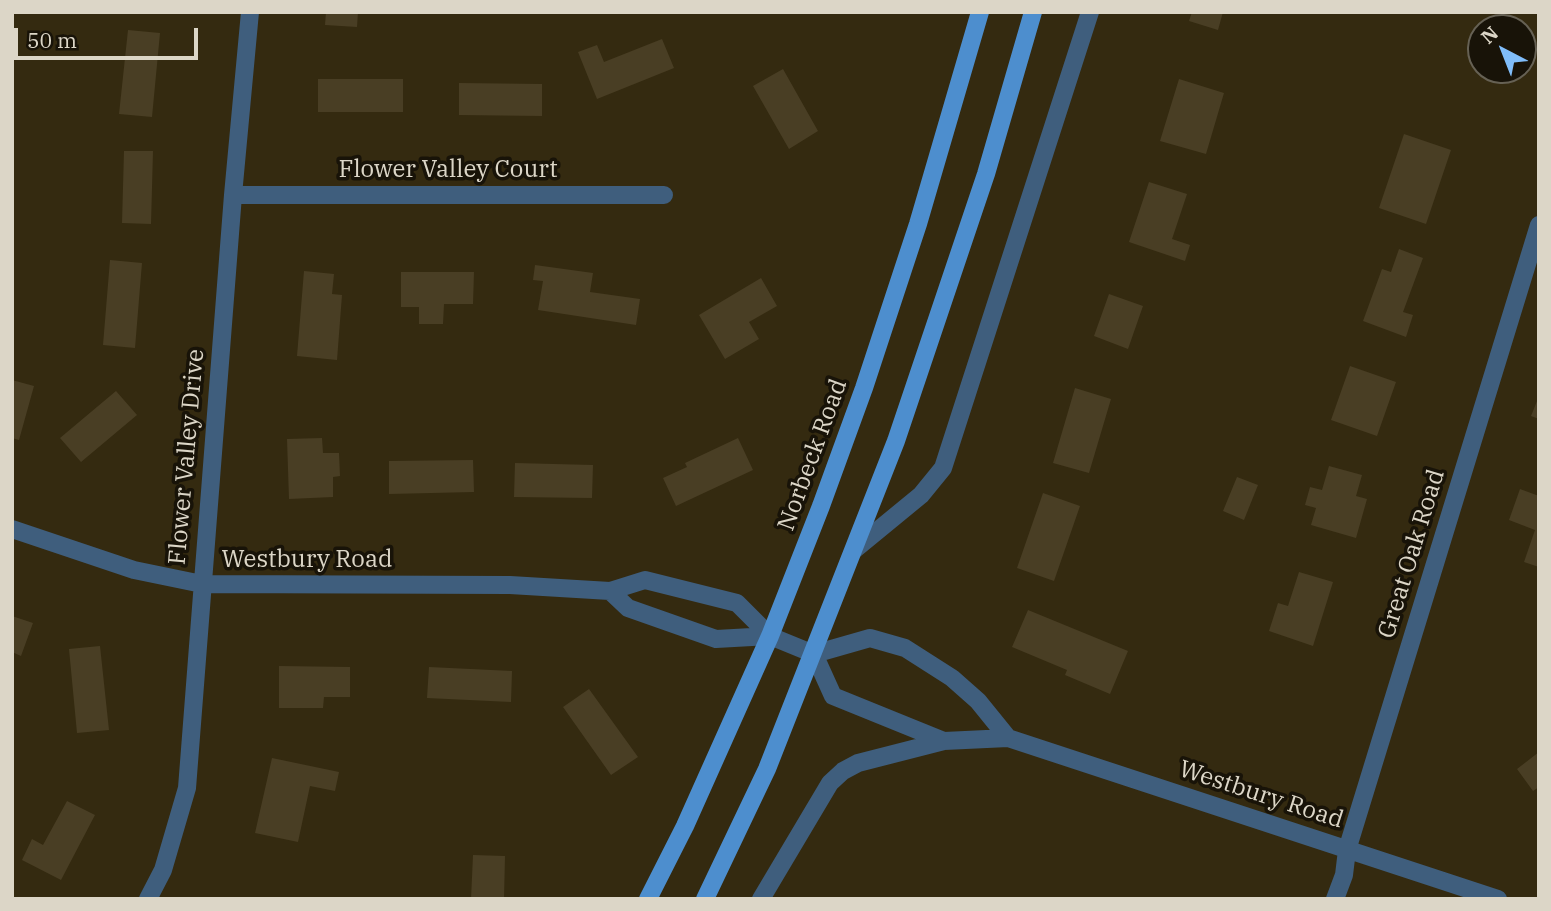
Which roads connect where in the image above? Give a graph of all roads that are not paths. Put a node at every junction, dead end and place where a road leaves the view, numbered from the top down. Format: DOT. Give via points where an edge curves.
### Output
graph roads {
  1 [pos="250,12"];
  2 [pos="980,12"];
  3 [pos="1033,12"];
  4 [pos="1090,12"];
  5 [pos="233,195"];
  6 [pos="664,195"];
  7 [pos="1539,225"];
  8 [pos="12,529"];
  9 [pos="854,550"];
  10 [pos="202,584"];
  11 [pos="610,591"];
  12 [pos="770,636"];
  13 [pos="814,654"];
  14 [pos="1008,738"];
  15 [pos="944,741"];
  16 [pos="1347,850"];
  17 [pos="148,899"];
  18 [pos="648,899"];
  19 [pos="705,899"];
  20 [pos="761,899"];
  21 [pos="1335,899"];
  22 [pos="1498,899"];
  1 -- 5 [label="street, Flower Valley Drive"];
  2 -- 12 [label="main road, Norbeck Road" via="864,388"];
  3 -- 9 [label="main road" via="986,174 897,441"];
  4 -- 9 [label="street" via="943,468 921,495"];
  5 -- 6 [label="street, Flower Valley Court"];
  5 -- 10 [label="street, Flower Valley Drive"];
  7 -- 16 [label="street, Great Oak Road"];
  8 -- 10 [label="street, Westbury Road" via="134,570"];
  9 -- 13 [label="main road"];
  10 -- 11 [label="street, Westbury Road" via="509,585"];
  10 -- 17 [label="street, Flower Valley Drive" via="187,788 163,870"];
  11 -- 12 [label="street, Westbury Road" via="628,608 716,639"];
  11 -- 12 [label="street, Westbury Road" via="645,580 737,603"];
  12 -- 13 [label="street, Westbury Road"];
  12 -- 18 [label="main road, Norbeck Road"];
  13 -- 14 [label="street" via="870,639 905,648 952,678"];
  13 -- 15 [label="street, Westbury Road" via="833,696"];
  13 -- 19 [label="main road" via="767,769"];
  14 -- 15 [label="street, Westbury Road"];
  14 -- 16 [label="street, Westbury Road"];
  15 -- 20 [label="street" via="858,763 836,777"];
  16 -- 21 [label="street, Great Oak Road"];
  16 -- 22 [label="street, Westbury Road"];
}
